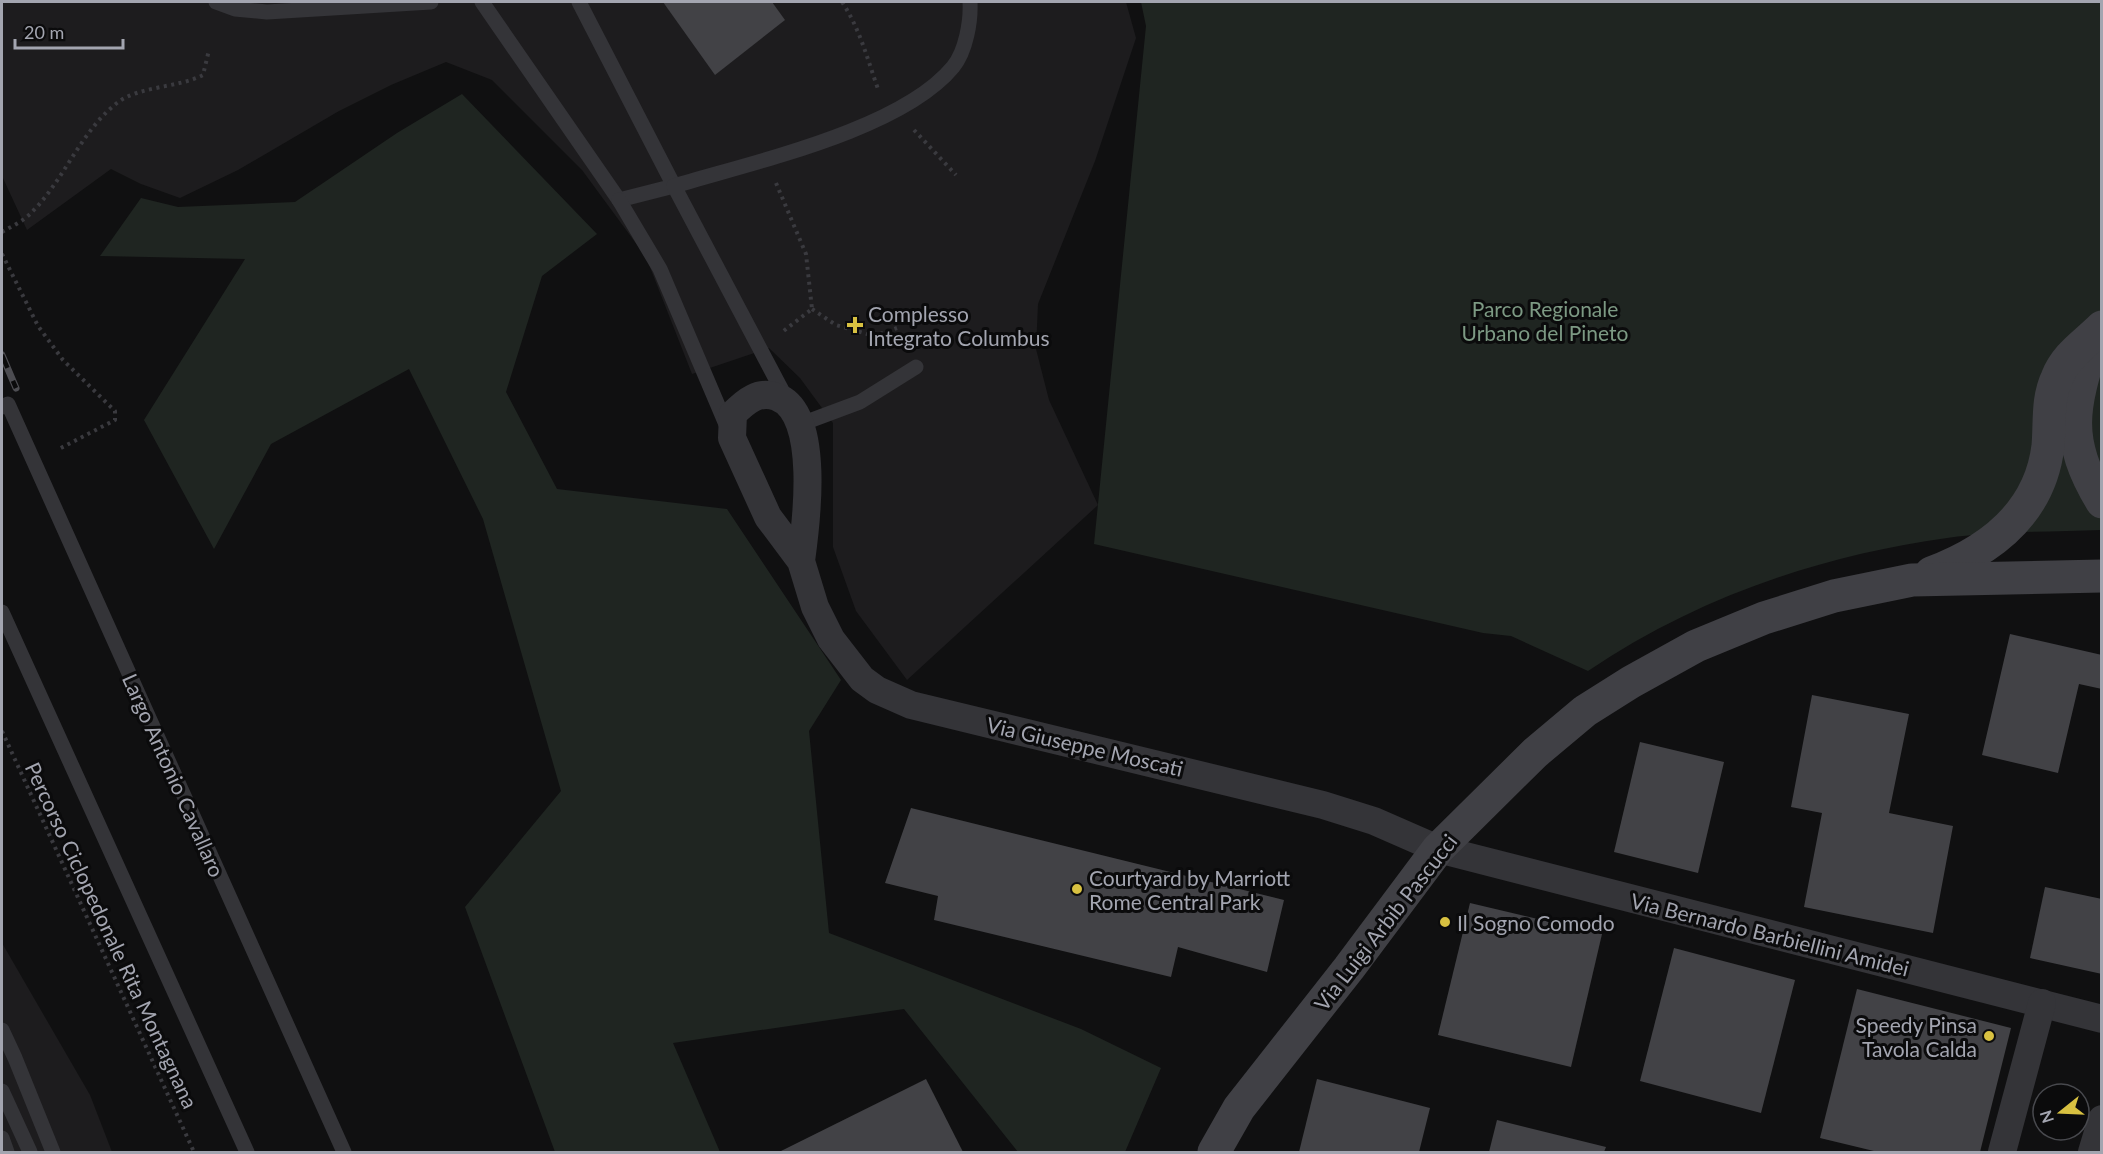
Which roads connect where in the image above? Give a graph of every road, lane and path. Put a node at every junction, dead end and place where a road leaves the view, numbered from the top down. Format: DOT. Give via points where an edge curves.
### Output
graph roads {
  1 [pos="216,2"];
  2 [pos="431,2"];
  3 [pos="482,2"];
  4 [pos="579,2"];
  5 [pos="970,2"];
  6 [pos="209,50"];
  7 [pos="878,89"];
  8 [pos="895,110"];
  9 [pos="956,176"];
  10 [pos="674,186"];
  11 [pos="619,200"];
  12 [pos="2,232"];
  13 [pos="2,254"];
  14 [pos="812,309"];
  15 [pos="897,328"];
  16 [pos="2099,329"];
  17 [pos="916,367"];
  18 [pos="2,407"];
  19 [pos="794,412"];
  20 [pos="732,438"];
  21 [pos="34,461"];
  22 [pos="2102,502"];
  23 [pos="801,561"];
  24 [pos="2102,576"];
  25 [pos="1912,580"];
  26 [pos="2,612"];
  27 [pos="2,731"];
  28 [pos="1438,849"];
  29 [pos="2042,1003"];
  30 [pos="2102,1019"];
  31 [pos="2,1030"];
  32 [pos="2,1091"];
  33 [pos="2102,1119"];
  34 [pos="2,1138"];
  35 [pos="7,1152"];
  36 [pos="30,1152"];
  37 [pos="53,1152"];
  38 [pos="194,1152"];
  39 [pos="247,1152"];
  40 [pos="344,1152"];
  41 [pos="1214,1152"];
  42 [pos="2002,1152"];
  43 [pos="2092,1152"];
  1 -- 2 [label="lane" via="259,12"];
  3 -- 11 [label="lane"];
  4 -- 10 [label="lane"];
  5 -- 8 [label="lane" via="967,37 954,66 920,98"];
  6 -- 12 [label="path" via="203,75 186,84 136,93 118,102 99,120 32,212"];
  7 -- 8 [label="path"];
  8 -- 9 [label="path"];
  8 -- 10 [label="lane" via="843,134"];
  10 -- 11 [label="lane"];
  10 -- 19 [label="lane"];
  11 -- 20 [label="lane" via="660,268"];
  13 -- 21 [label="path" via="38,326 56,351 115,411 115,420"];
  14 -- 15 [label="path" via="836,325 874,336"];
  16 -- 22 [label="street" via="2081,382 2074,425 2080,461"];
  16 -- 25 [label="street" via="2074,351 2057,375 2050,402 2046,455 2037,484 2018,518 1975,554"];
  17 -- 19 [label="lane" via="860,402"];
  18 -- 21 [label="lane, Largo Antonio Cavallaro" via="8,404"];
  19 -- 20 [label="street" via="768,393 748,399 733,414"];
  19 -- 23 [label="street, Via Giuseppe Moscati" via="809,499"];
  20 -- 23 [label="street, Via Giuseppe Moscati" via="768,517"];
  21 -- 40 [label="lane, Largo Antonio Cavallaro"];
  23 -- 28 [label="street, Via Giuseppe Moscati" via="815,607 831,639 862,679 895,699 1323,805 1374,821"];
  24 -- 25 [label="street"];
  25 -- 28 [label="street, Via Luigi Arbib Pascucci" via="1834,596 1764,618 1668,660 1561,729"];
  26 -- 39 [label="lane"];
  27 -- 38 [label="path, Percorso Ciclopedonale Rita Montagnana"];
  28 -- 29 [label="street, Via Bernardo Barbiellini Amidei"];
  28 -- 41 [label="street, Via Luigi Arbib Pascucci" via="1239,1108"];
  29 -- 30 [label="street, Via Bernardo Barbiellini Amidei"];
  29 -- 42 [label="street"];
  31 -- 37 [label="lane"];
  32 -- 36 [label="lane"];
  33 -- 43 [label="street"];
  34 -- 35 [label="lane"];
}
